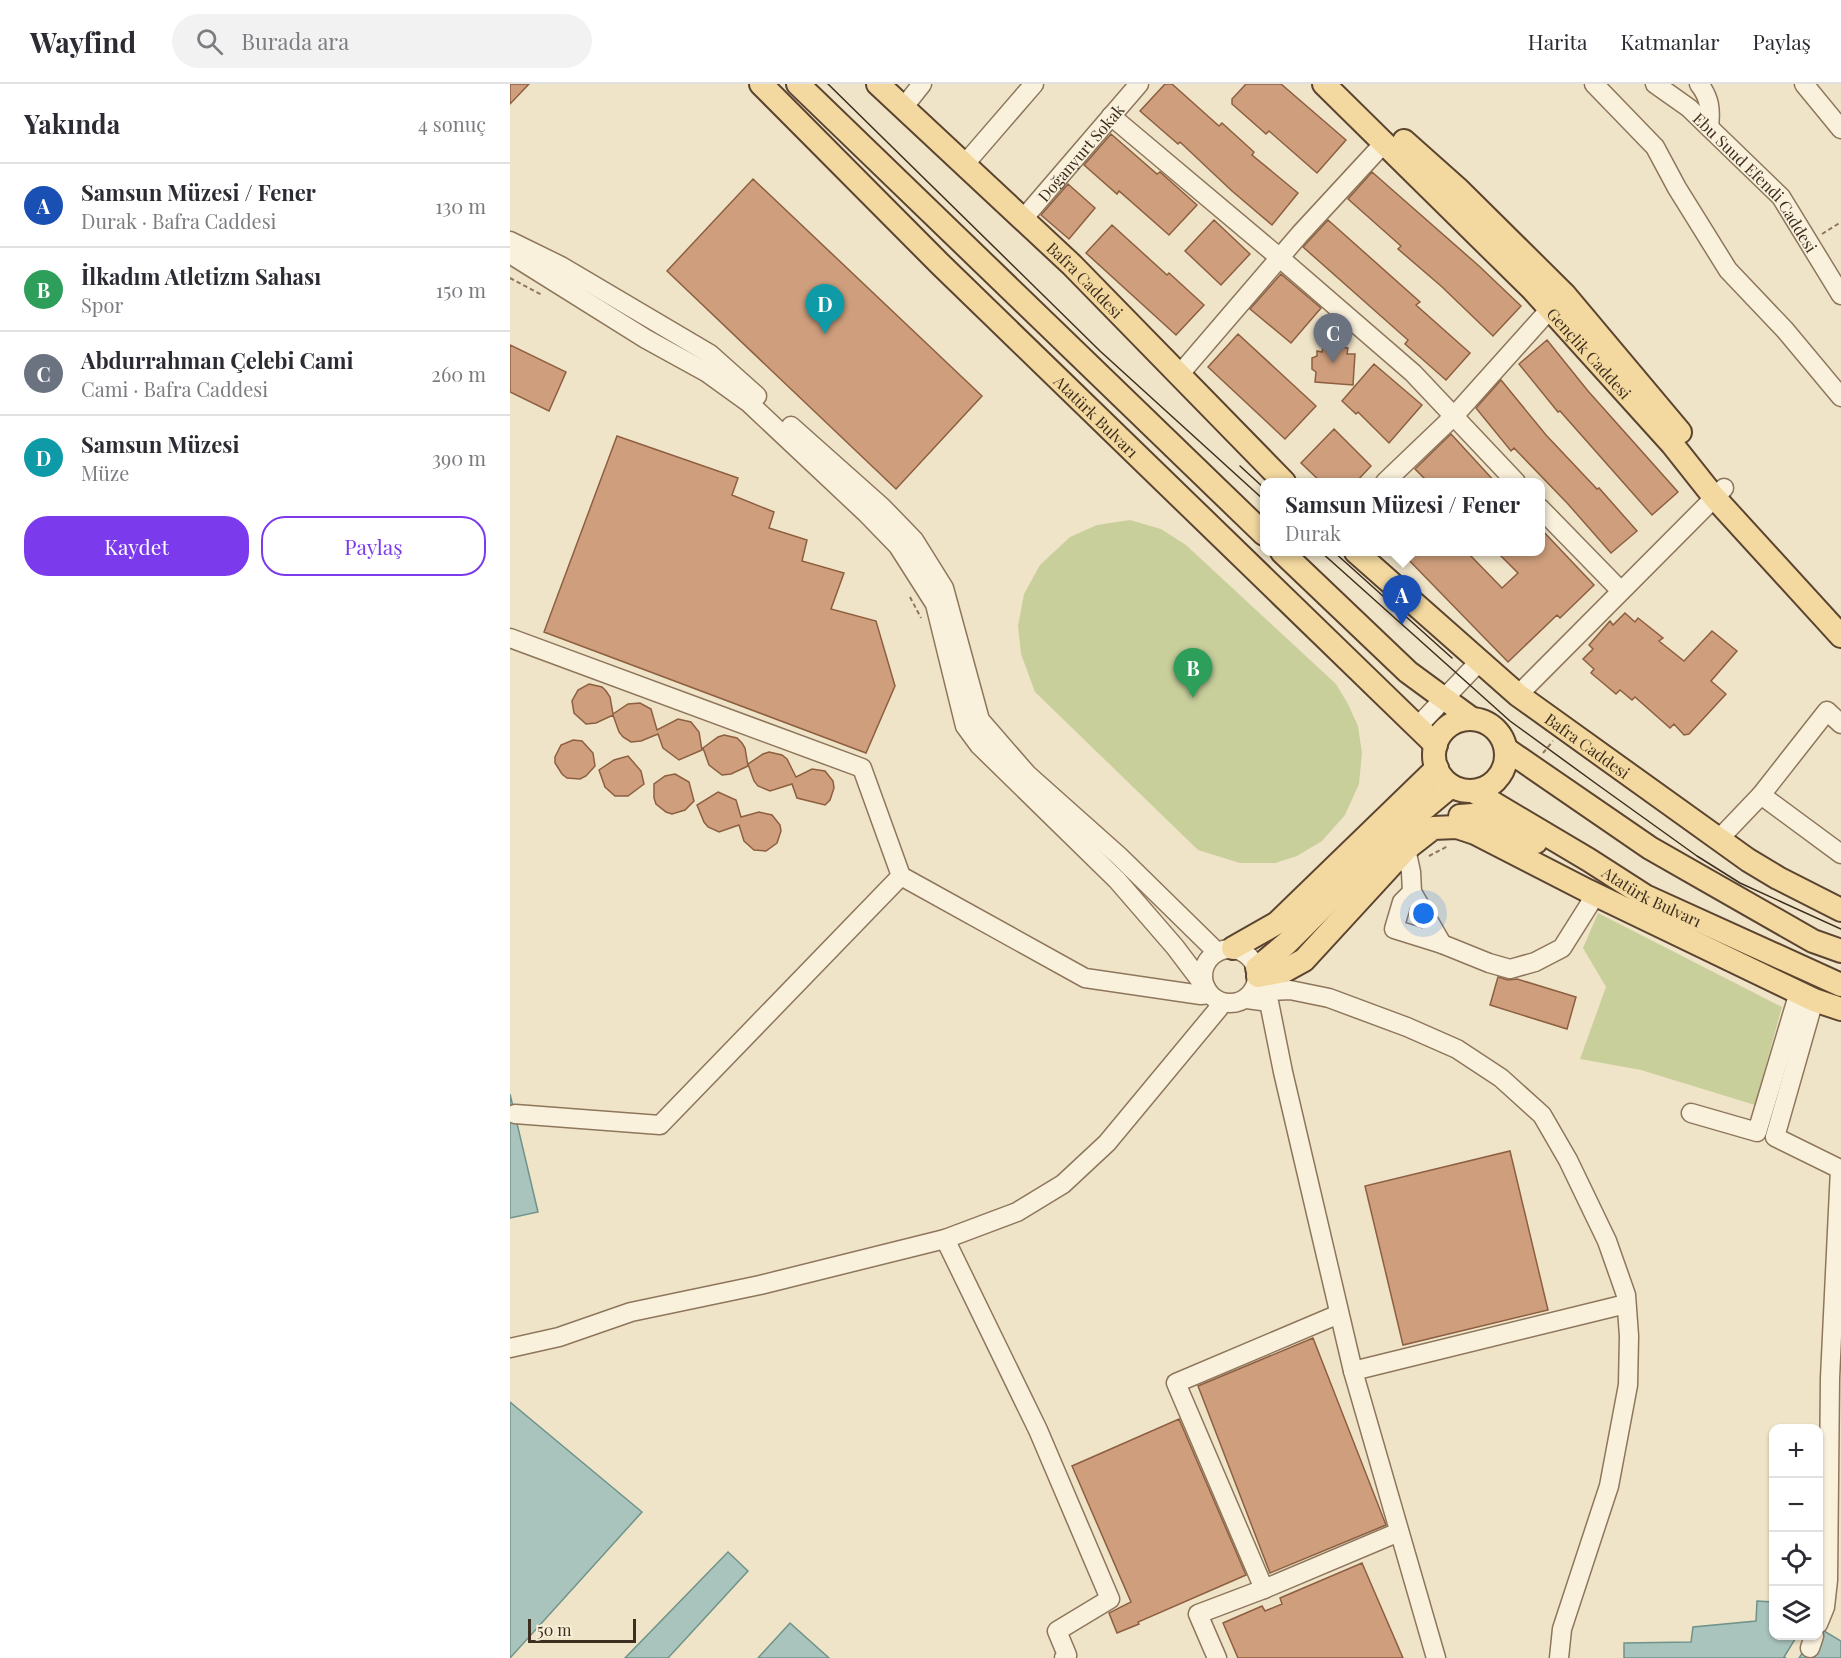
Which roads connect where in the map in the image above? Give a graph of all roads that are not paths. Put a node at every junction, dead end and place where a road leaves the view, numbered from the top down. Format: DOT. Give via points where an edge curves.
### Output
graph roads {
  1 [pos="761,84"];
  2 [pos="798,84"];
  3 [pos="878,84"];
  4 [pos="922,84"];
  5 [pos="1034,84"];
  6 [pos="1139,84"];
  7 [pos="1324,84"];
  8 [pos="1341,84"];
  9 [pos="1594,84"];
  10 [pos="1654,84"];
  11 [pos="1700,84"];
  12 [pos="1804,84"];
  13 [pos="903,108"];
  14 [pos="1111,116"];
  15 [pos="1709,127"];
  16 [pos="1841,129"];
  17 [pos="1384,142"];
  18 [pos="964,165"];
  19 [pos="1023,219"];
  20 [pos="510,241"];
  21 [pos="510,254"];
  22 [pos="1280,258"];
  23 [pos="1841,295"];
  24 [pos="1550,309"];
  25 [pos="1179,375"];
  26 [pos="1841,396"];
  27 [pos="1454,416"];
  28 [pos="1279,478"];
  29 [pos="1390,478"];
  30 [pos="1511,478"];
  31 [pos="1719,493"];
  32 [pos="1545,513"];
  33 [pos="1260,530"];
  34 [pos="1286,556"];
  35 [pos="1360,556"];
  36 [pos="1621,591"];
  37 [pos="1841,619"];
  38 [pos="1841,636"];
  39 [pos="510,638"];
  40 [pos="1479,662"];
  41 [pos="1518,694"];
  42 [pos="1444,699"];
  43 [pos="1472,719"];
  44 [pos="1841,724"];
  45 [pos="1417,727"];
  46 [pos="1436,746"];
  47 [pos="1506,749"];
  48 [pos="1444,777"];
  49 [pos="1473,791"];
  50 [pos="1761,795"];
  51 [pos="1408,822"];
  52 [pos="1719,839"];
  53 [pos="1841,854"];
  54 [pos="1408,858"];
  55 [pos="901,876"];
  56 [pos="1588,891"];
  57 [pos="1412,892"];
  58 [pos="1645,896"];
  59 [pos="1841,910"];
  60 [pos="1442,944"];
  61 [pos="1225,950"];
  62 [pos="1841,951"];
  63 [pos="1253,984"];
  64 [pos="1841,985"];
  65 [pos="1211,994"];
  66 [pos="1807,996"];
  67 [pos="1841,1009"];
  68 [pos="1691,1113"];
  69 [pos="515,1114"];
  70 [pos="1766,1135"];
  71 [pos="945,1239"];
  72 [pos="1839,1254"];
  73 [pos="1626,1304"];
  74 [pos="1339,1314"];
  75 [pos="510,1348"];
  76 [pos="1353,1371"];
  77 [pos="1399,1532"];
  78 [pos="1264,1588"];
  79 [pos="1823,1612"];
  80 [pos="1064,1658"];
  81 [pos="1217,1658"];
  82 [pos="1436,1658"];
  83 [pos="1558,1658"];
  1 -- 45 [label="main road, Atatürk Bulvarı" via="940,264"];
  2 -- 33 [label="main road, Atatürk Bulvarı"];
  3 -- 13 [label="main road, Bafra Caddesi"];
  4 -- 13 [label="street"];
  5 -- 18 [label="street"];
  6 -- 14 [label="street, Doğanyurt Sokak"];
  7 -- 17 [label="main road, Gençlik Caddesi"];
  8 -- 31 [label="main road, Gençlik Caddesi" via="1459,190 1565,294 1649,394"];
  9 -- 26 [label="street" via="1655,147 1728,270"];
  10 -- 15 [label="street, Ebu Suud Efendi Caddesi"];
  11 -- 15 [label="street" via="1711,110"];
  12 -- 16 [label="street"];
  13 -- 18 [label="main road, Bafra Caddesi"];
  14 -- 19 [label="street, Doğanyurt Sokak"];
  14 -- 22 [label="street"];
  15 -- 23 [label="street, Ebu Suud Efendi Caddesi" via="1781,197"];
  17 -- 22 [label="street"];
  17 -- 24 [label="main road, Gençlik Caddesi"];
  18 -- 19 [label="main road, Bafra Caddesi"];
  19 -- 25 [label="main road, Bafra Caddesi"];
  20 -- 61 [label="street" via="561,266 710,354 882,507 914,540 944,588 980,720 1028,774"];
  21 -- 65 [label="street" via="706,372 749,403 898,546 935,604 965,726 979,745 1117,880"];
  22 -- 25 [label="street"];
  22 -- 27 [label="street" via="1413,373"];
  24 -- 27 [label="street"];
  24 -- 31 [label="main road, Gençlik Caddesi"];
  25 -- 28 [label="main road, Bafra Caddesi"];
  27 -- 29 [label="street"];
  27 -- 30 [label="street"];
  31 -- 36 [label="street"];
  31 -- 37 [label="main road, Gençlik Caddesi"];
  31 -- 38 [label="main road, Gençlik Caddesi"];
  32 -- 36 [label="street"];
  34 -- 42 [label="main road" via="1408,672"];
  35 -- 40 [label="main road, Bafra Caddesi"];
  36 -- 41 [label="street"];
  39 -- 55 [label="street" via="862,768"];
  40 -- 41 [label="main road, Bafra Caddesi"];
  40 -- 42 [label="street"];
  41 -- 52 [label="main road, Bafra Caddesi"];
  42 -- 43 [label="main road"];
  42 -- 45 [label="street"];
  43 -- 46 [label="main road" via="1449,726"];
  43 -- 47 [label="main road" via="1494,728"];
  44 -- 50 [label="street" via="1827,711"];
  45 -- 46 [label="main road, Atatürk Bulvarı"];
  46 -- 48 [label="main road" via="1434,757"];
  47 -- 49 [label="main road" via="1506,761 1495,782"];
  47 -- 62 [label="main road" via="1650,848 1813,941"];
  48 -- 49 [label="main road, Atatürk Bulvarı" via="1462,790"];
  48 -- 51 [label="main road"];
  48 -- 61 [label="main road" via="1277,923"];
  49 -- 58 [label="main road, Atatürk Bulvarı"];
  50 -- 52 [label="street"];
  50 -- 53 [label="street"];
  51 -- 58 [label="main road" via="1473,815"];
  51 -- 63 [label="main road" via="1287,944"];
  52 -- 59 [label="main road, Bafra Caddesi" via="1778,878"];
  54 -- 56 [label="main road" via="1433,828 1457,827 1475,832"];
  54 -- 57 [label="street"];
  54 -- 63 [label="main road" via="1304,960"];
  55 -- 65 [label="street" via="1085,978"];
  55 -- 69 [label="street" via="660,1125"];
  56 -- 60 [label="street" via="1591,902 1562,948 1535,962 1510,969"];
  56 -- 66 [label="main road"];
  57 -- 60 [label="street"];
  57 -- 60 [label="street" via="1402,902 1394,929"];
  58 -- 64 [label="main road, Atatürk Bulvarı"];
  61 -- 63 [label="street" via="1248,954"];
  61 -- 65 [label="street" via="1210,957 1203,971"];
  63 -- 65 [label="street" via="1236,1002 1227,1003"];
  63 -- 73 [label="street" via="1329,998 1407,1027 1457,1049 1501,1078 1542,1115 1568,1160 1607,1241"];
  63 -- 74 [label="street" via="1269,1002"];
  65 -- 71 [label="street" via="1220,1008 1107,1143 1063,1184 1017,1212"];
  66 -- 67 [label="main road"];
  66 -- 70 [label="street"];
  68 -- 70 [label="street"];
  70 -- 72 [label="street" via="1840,1169"];
  71 -- 75 [label="street" via="631,1312 559,1337"];
  71 -- 80 [label="street" via="1038,1430 1110,1599 1057,1631 1067,1655"];
  72 -- 79 [label="street" via="1830,1378 1828,1580"];
  73 -- 76 [label="street"];
  73 -- 83 [label="street" via="1628,1385 1609,1486 1562,1629"];
  74 -- 76 [label="street"];
  74 -- 78 [label="street" via="1176,1383"];
  76 -- 77 [label="street"];
  77 -- 78 [label="street"];
  77 -- 82 [label="street"];
  78 -- 81 [label="street" via="1198,1614"];
}
